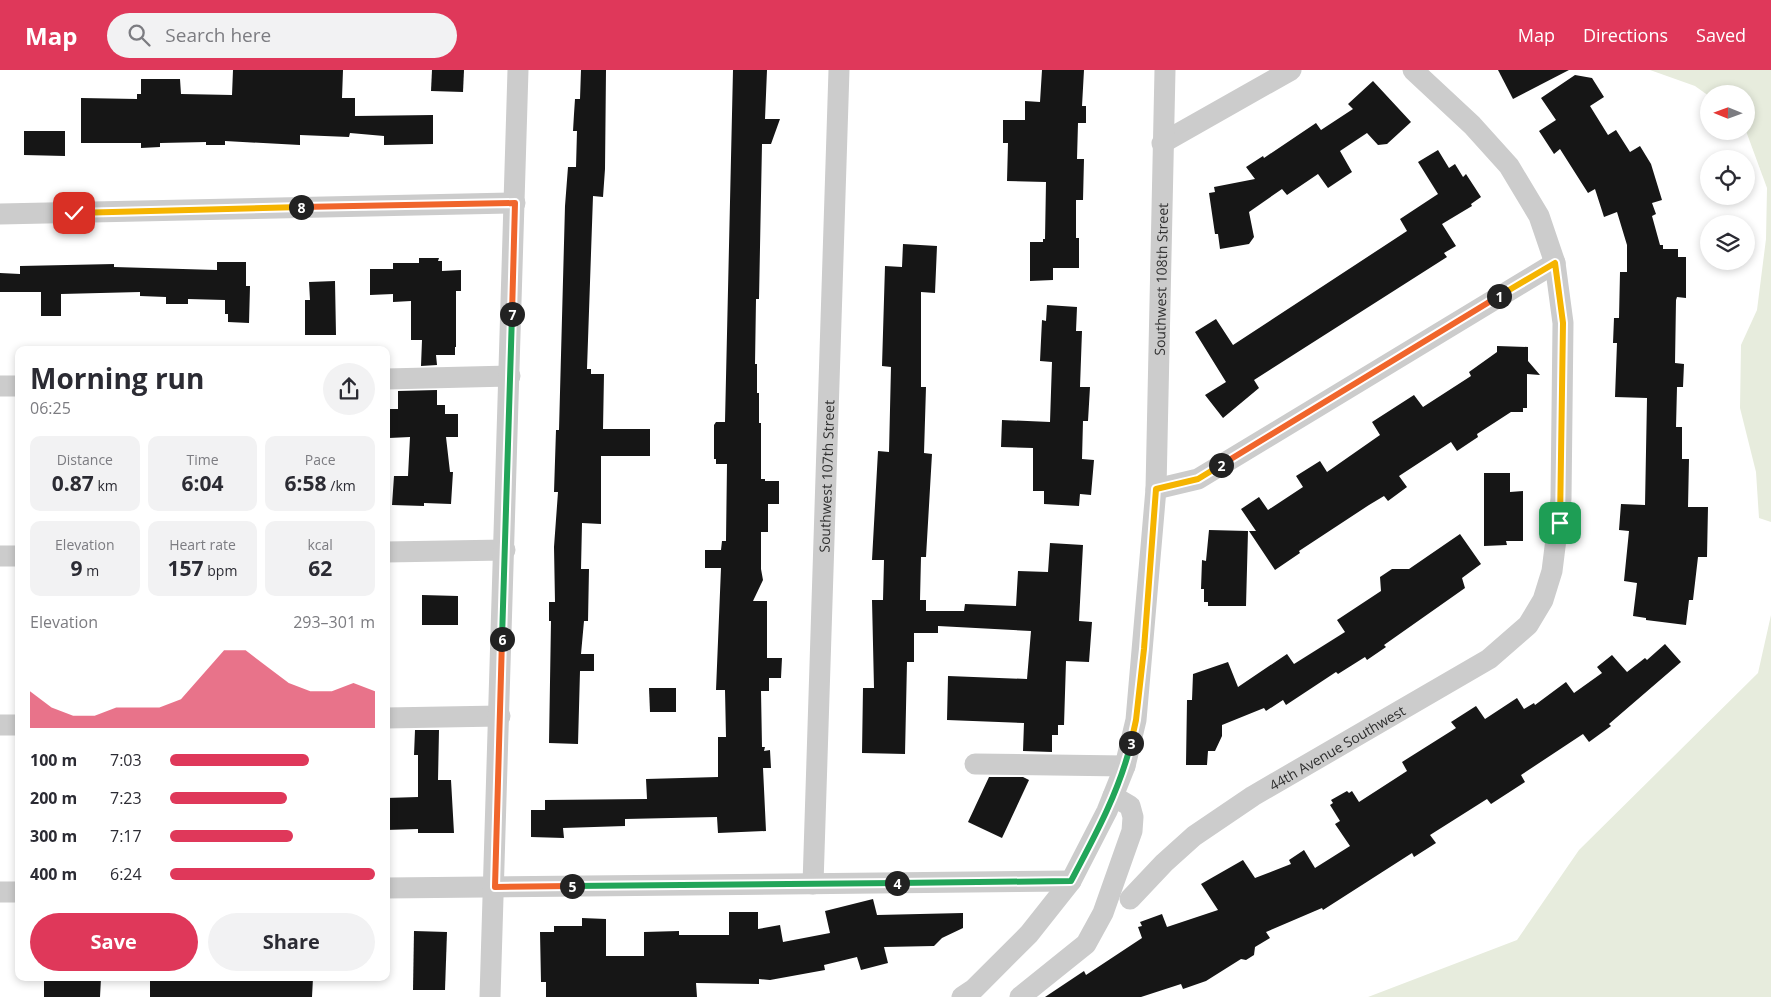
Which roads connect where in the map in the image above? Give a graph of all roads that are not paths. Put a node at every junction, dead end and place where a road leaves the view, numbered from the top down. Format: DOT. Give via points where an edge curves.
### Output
graph roads {
  1 [pos="518,70"];
  2 [pos="839,70"];
  3 [pos="1164,70"];
  4 [pos="1291,70"];
  5 [pos="1413,70"];
  6 [pos="1162,143"];
  7 [pos="515,203"];
  8 [pos="0,214"];
  9 [pos="1555,263"];
  10 [pos="510,376"];
  11 [pos="390,379"];
  12 [pos="0,386"];
  13 [pos="15,386"];
  14 [pos="1156,489"];
  15 [pos="505,550"];
  16 [pos="390,552"];
  17 [pos="0,556"];
  18 [pos="15,556"];
  19 [pos="500,716"];
  20 [pos="390,718"];
  21 [pos="0,725"];
  22 [pos="15,725"];
  23 [pos="975,764"];
  24 [pos="1125,766"];
  25 [pos="1113,796"];
  26 [pos="1071,881"];
  27 [pos="813,884"];
  28 [pos="495,887"];
  29 [pos="390,888"];
  30 [pos="0,892"];
  31 [pos="15,892"];
  32 [pos="1130,899"];
  33 [pos="490,997"];
  34 [pos="962,997"];
  35 [pos="1020,997"];
  1 -- 7 [label="street"];
  2 -- 27 [label="street, Southwest 107th Street"];
  3 -- 6 [label="street, Southwest 108th Street"];
  4 -- 6 [label="street"];
  5 -- 9 [label="street, 44th Avenue Southwest" via="1472,125 1509,166 1539,216"];
  6 -- 14 [label="street, Southwest 108th Street"];
  7 -- 8 [label="street"];
  7 -- 10 [label="street"];
  9 -- 14 [label="street" via="1198,479"];
  9 -- 32 [label="street, 44th Avenue Southwest" via="1563,323 1561,499 1552,571 1543,600 1528,625 1489,659 1253,796 1194,836"];
  10 -- 11 [label="street"];
  10 -- 15 [label="street"];
  12 -- 13 [label="street"];
  14 -- 24 [label="street, Southwest 108th Street" via="1136,720"];
  15 -- 16 [label="street"];
  15 -- 19 [label="street"];
  17 -- 18 [label="street"];
  19 -- 20 [label="street"];
  19 -- 28 [label="street"];
  21 -- 22 [label="street"];
  23 -- 24 [label="street"];
  24 -- 25 [label="street, Southwest 108th Street"];
  25 -- 26 [label="street, Southwest 108th Street"];
  25 -- 35 [label="street" via="1130,806 1132,830 1103,913 1086,944"];
  26 -- 27 [label="street"];
  26 -- 34 [label="street, Southwest 108th Street" via="1028,934"];
  27 -- 28 [label="street"];
  28 -- 29 [label="street"];
  28 -- 33 [label="street"];
  30 -- 31 [label="street"];
}
